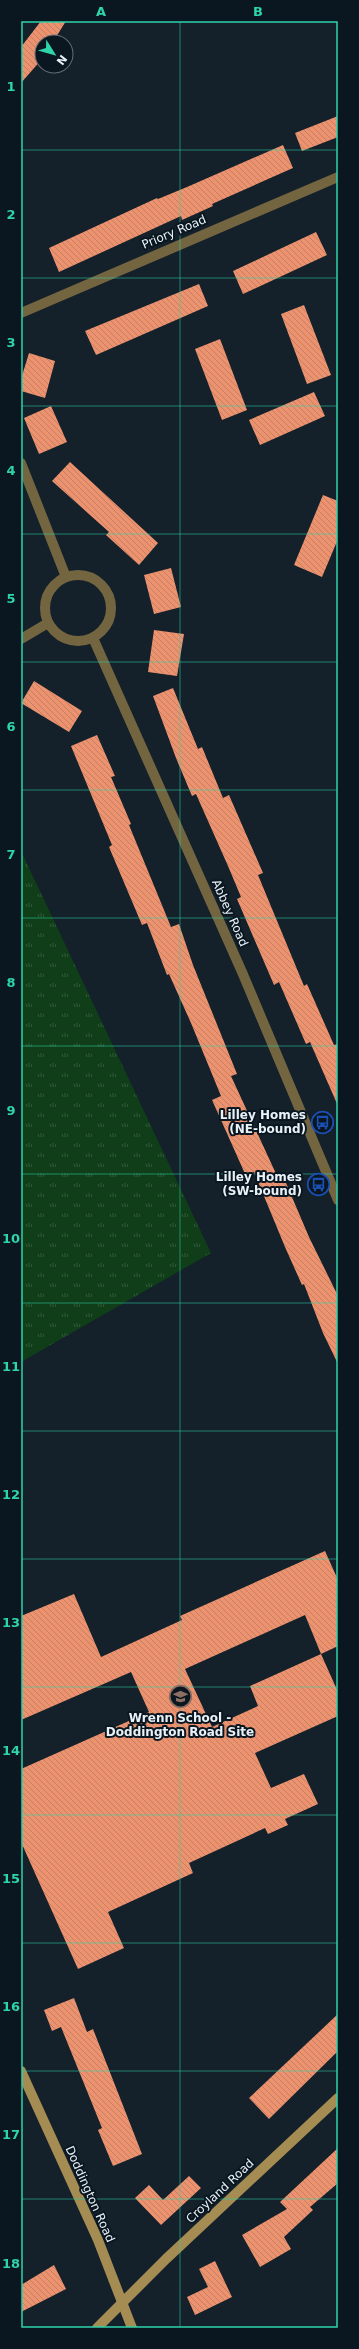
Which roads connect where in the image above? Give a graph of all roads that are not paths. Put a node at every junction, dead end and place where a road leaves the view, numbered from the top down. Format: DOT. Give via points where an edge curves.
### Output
graph roads {
  1 [pos="338,177"];
  2 [pos="21,313"];
  3 [pos="21,463"];
  4 [pos="66,577"];
  5 [pos="48,623"];
  6 [pos="92,638"];
  7 [pos="21,639"];
  8 [pos="338,1200"];
  9 [pos="21,2071"];
  10 [pos="338,2098"];
  11 [pos="121,2305"];
  12 [pos="97,2328"];
  13 [pos="132,2328"];
  1 -- 2 [label="street, Priory Road"];
  3 -- 4 [label="street"];
  4 -- 5 [label="street" via="48,592 44,608"];
  4 -- 6 [label="street" via="87,576 100,582 109,594 112,609 108,623"];
  5 -- 6 [label="street" via="67,640 84,641"];
  5 -- 7 [label="street"];
  6 -- 8 [label="street, Abbey Road" via="242,972"];
  9 -- 11 [label="main road, Doddington Road" via="98,2240"];
  10 -- 11 [label="main road, Croyland Road" via="166,2259"];
  11 -- 12 [label="main road, Croyland Road"];
  11 -- 13 [label="main road, Doddington Road"];
}
